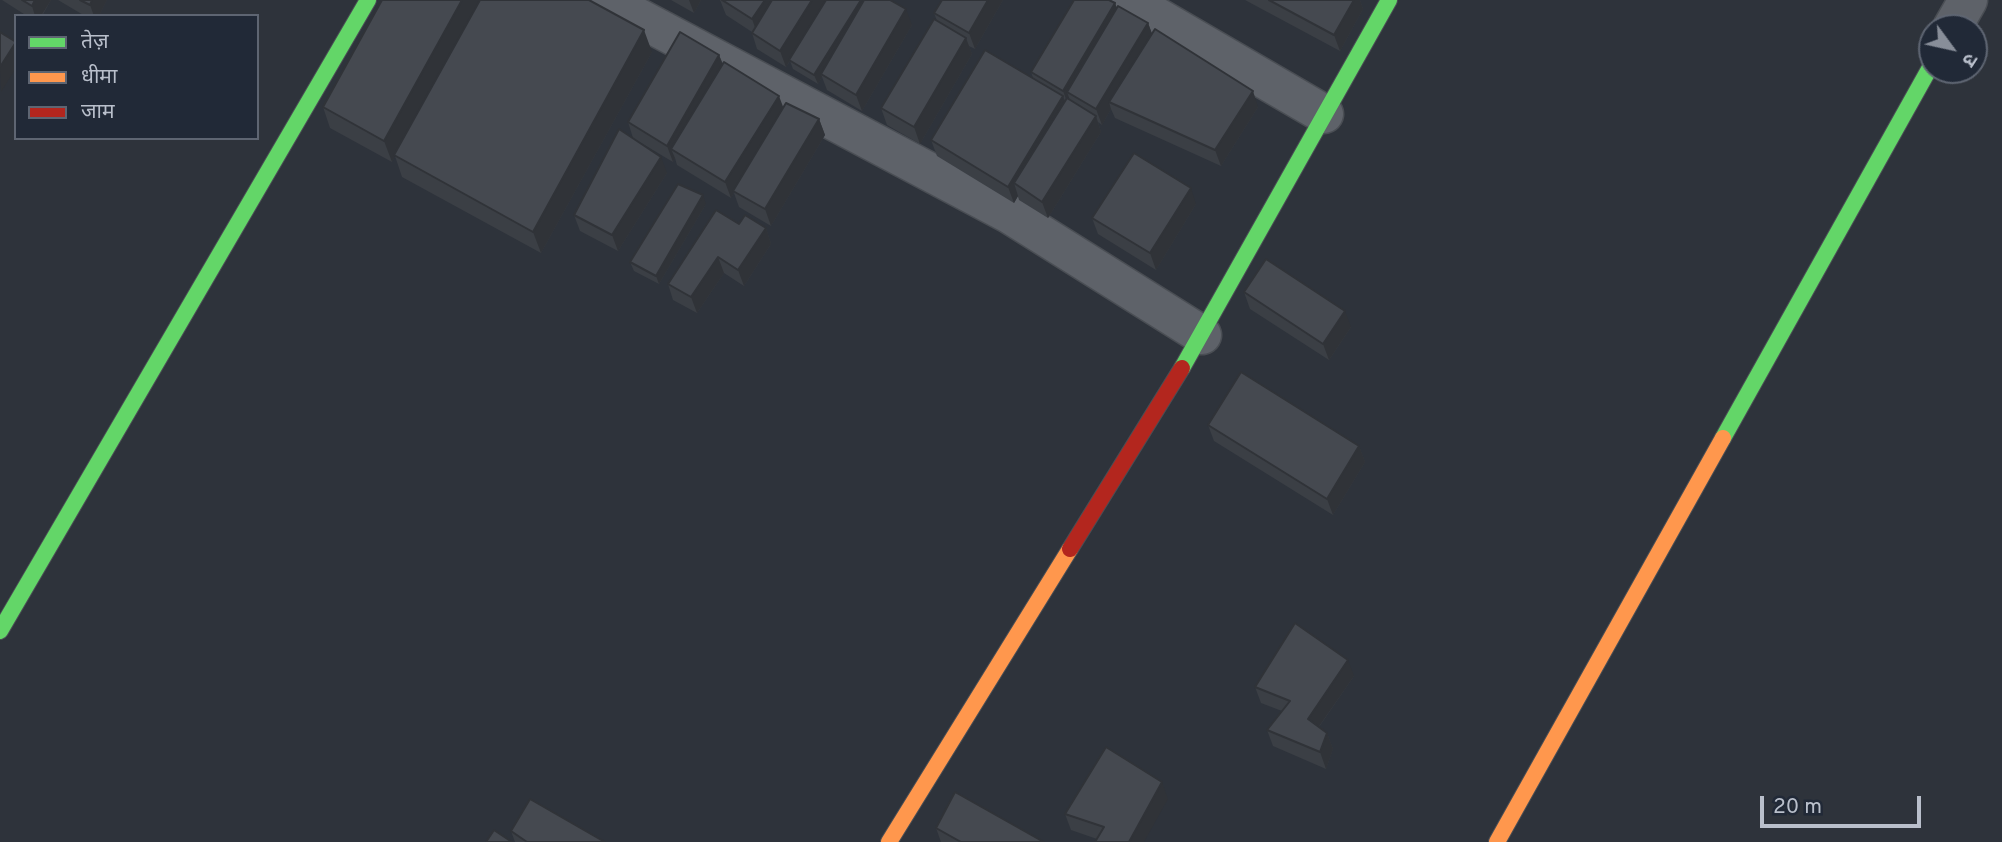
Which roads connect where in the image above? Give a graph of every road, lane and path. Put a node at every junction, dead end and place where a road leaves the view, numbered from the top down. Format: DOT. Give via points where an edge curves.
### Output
graph roads {
  1 [pos="368,0"];
  2 [pos="605,0"];
  3 [pos="1128,0"];
  4 [pos="1389,0"];
  5 [pos="1921,84"];
  6 [pos="1324,114"];
  7 [pos="1202,335"];
  8 [pos="0,631"];
  9 [pos="889,842"];
  10 [pos="1497,842"];
  1 -- 8 [label="street"];
  2 -- 7 [label="street" via="1009,214"];
  3 -- 6 [label="street"];
  4 -- 6 [label="street"];
  5 -- 10 [label="street"];
  6 -- 7 [label="street"];
  7 -- 9 [label="street"];
}
